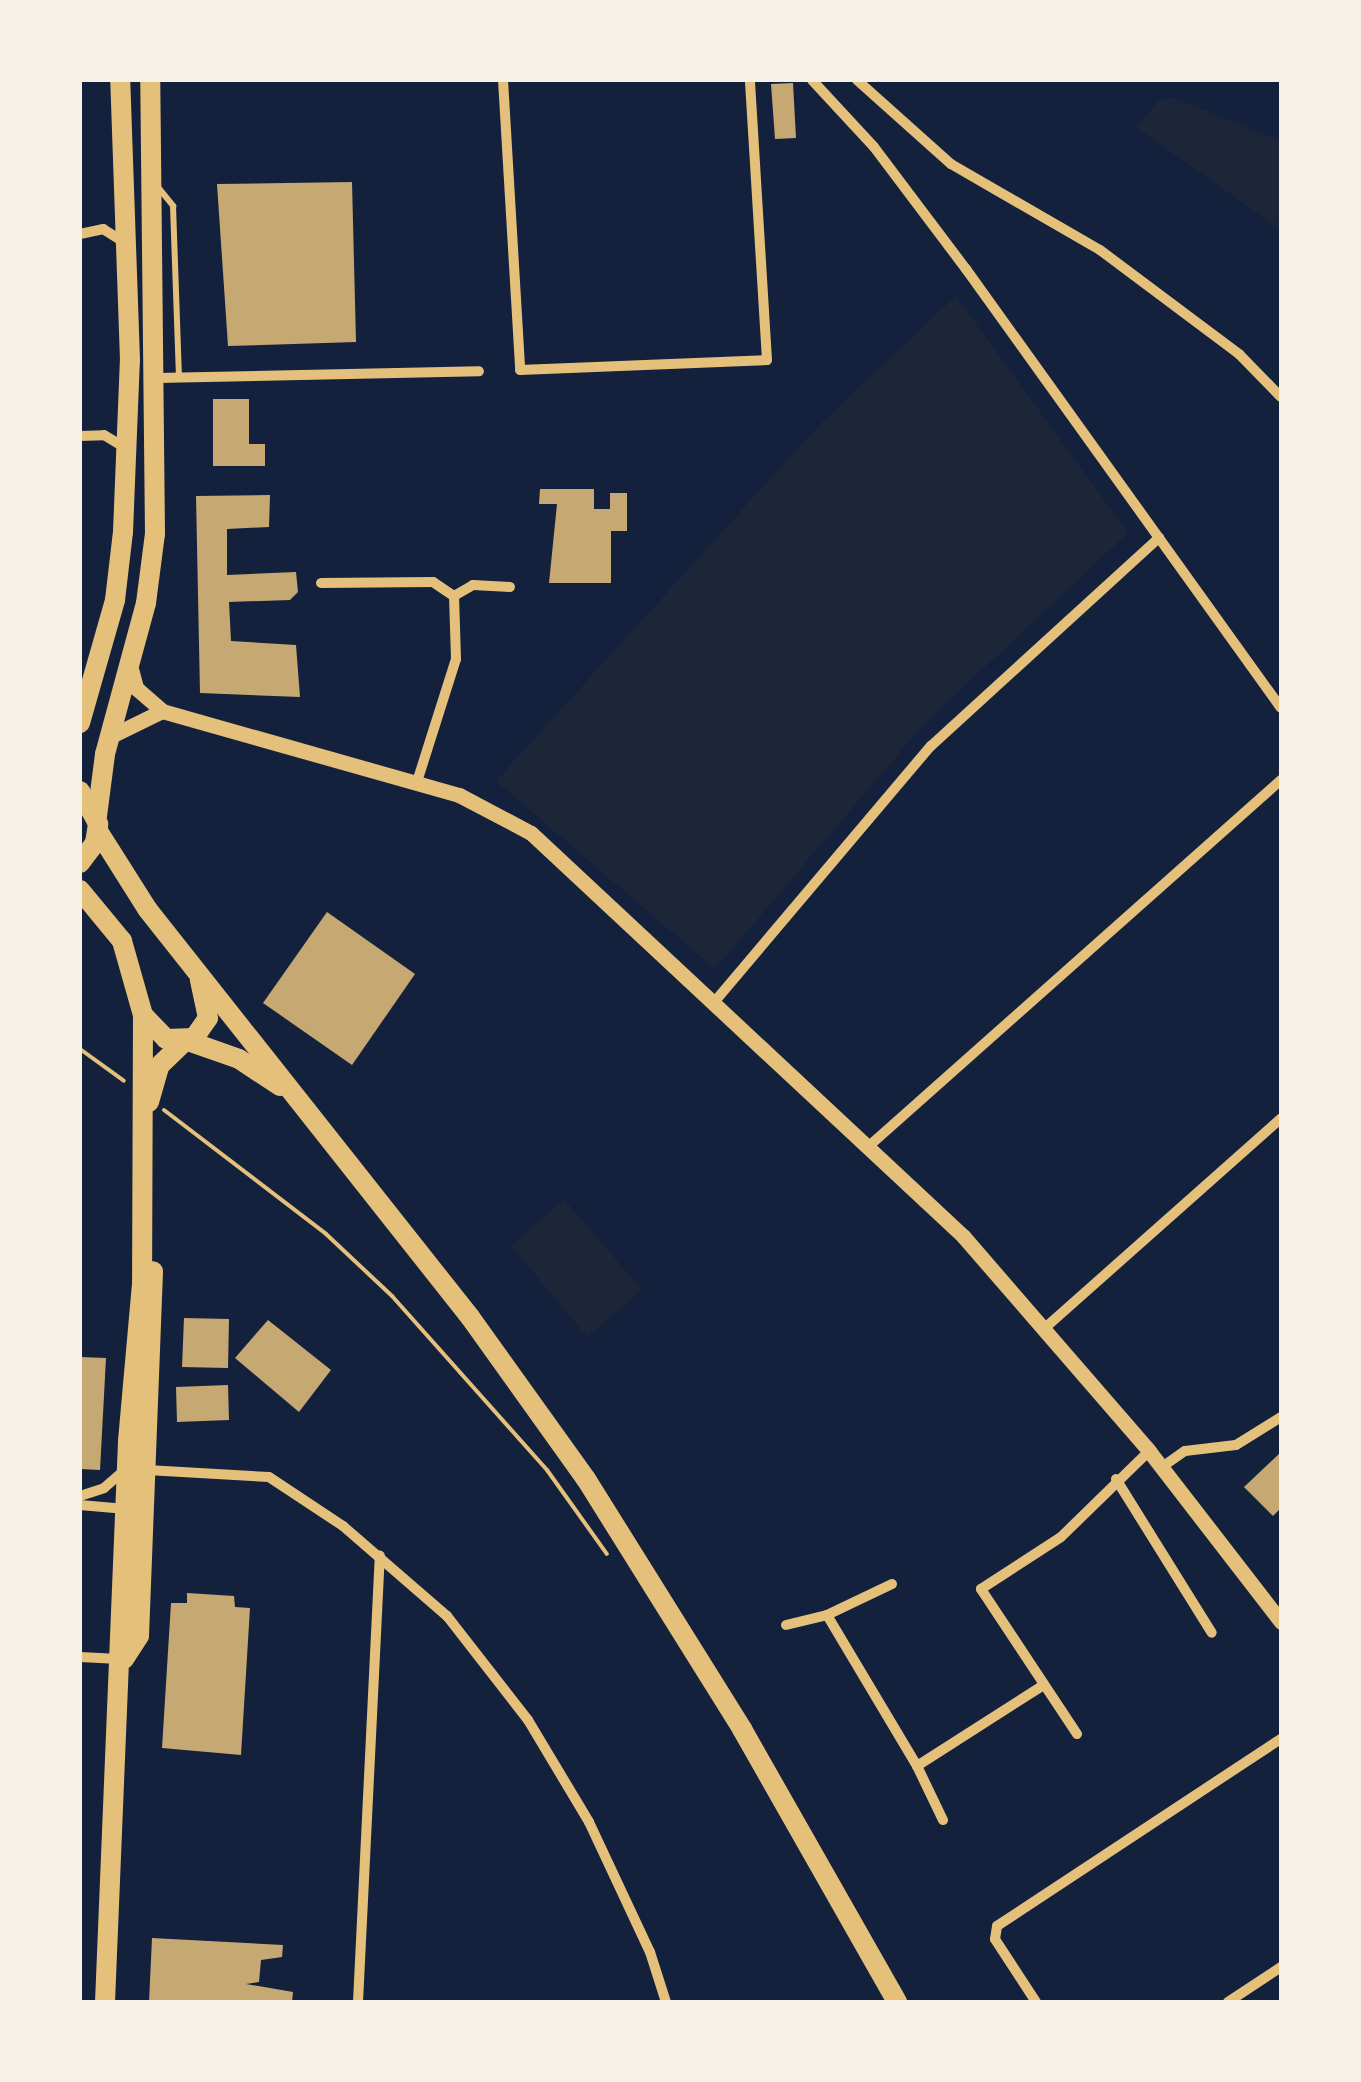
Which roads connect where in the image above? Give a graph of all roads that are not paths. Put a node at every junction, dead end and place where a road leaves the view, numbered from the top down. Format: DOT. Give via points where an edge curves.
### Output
graph roads {
  1 [pos="120,80"];
  2 [pos="150,80"];
  3 [pos="503,80"];
  4 [pos="750,80"];
  5 [pos="812,80"];
  6 [pos="856,80"];
  7 [pos="154,182"];
  8 [pos="80,234"];
  9 [pos="124,242"];
  10 [pos="480,371"];
  11 [pos="168,378"];
  12 [pos="1281,397"];
  13 [pos="80,436"];
  14 [pos="128,451"];
  15 [pos="1159,538"];
  16 [pos="321,584"];
  17 [pos="510,587"];
  18 [pos="454,596"];
  19 [pos="130,666"];
  20 [pos="1281,708"];
  21 [pos="162,710"];
  22 [pos="80,722"];
  23 [pos="110,737"];
  24 [pos="1281,780"];
  25 [pos="416,784"];
  26 [pos="80,790"];
  27 [pos="98,824"];
  28 [pos="80,864"];
  29 [pos="80,890"];
  30 [pos="196,969"];
  31 [pos="716,1000"];
  32 [pos="143,1015"];
  33 [pos="186,1042"];
  34 [pos="299,1101"];
  35 [pos="1281,1118"];
  36 [pos="869,1146"];
  37 [pos="1046,1327"];
  38 [pos="1281,1418"];
  39 [pos="1150,1451"];
  40 [pos="1162,1467"];
  41 [pos="137,1469"];
  42 [pos="1116,1479"];
  43 [pos="80,1496"];
  44 [pos="80,1505"];
  45 [pos="136,1506"];
  46 [pos="380,1556"];
  47 [pos="892,1584"];
  48 [pos="826,1615"];
  49 [pos="1281,1622"];
  50 [pos="786,1625"];
  51 [pos="1212,1633"];
  52 [pos="80,1657"];
  53 [pos="124,1659"];
  54 [pos="1042,1686"];
  55 [pos="1077,1734"];
  56 [pos="1281,1738"];
  57 [pos="917,1766"];
  58 [pos="942,1820"];
  59 [pos="1281,1967"];
  60 [pos="105,2002"];
  61 [pos="358,2002"];
  62 [pos="666,2002"];
  63 [pos="896,2002"];
  64 [pos="1036,2002"];
  65 [pos="1228,2002"];
  1 -- 9 [label="main road"];
  2 -- 7 [label="main road"];
  3 -- 4 [label="street" via="520,370 767,360"];
  5 -- 15 [label="street" via="907,191"];
  6 -- 12 [label="street" via="951,164 1100,250 1239,354"];
  7 -- 11 [label="main road" via="157,304"];
  7 -- 11 [label="lane" via="173,206"];
  8 -- 9 [label="street" via="103,229"];
  9 -- 14 [label="main road"];
  10 -- 11 [label="street"];
  11 -- 19 [label="main road" via="154,534"];
  13 -- 14 [label="street" via="104,435"];
  14 -- 22 [label="main road" via="115,600"];
  15 -- 20 [label="street"];
  15 -- 31 [label="street" via="931,746"];
  16 -- 18 [label="street" via="432,582"];
  17 -- 18 [label="street" via="473,585"];
  18 -- 25 [label="street" via="456,659"];
  19 -- 21 [label="street" via="136,688"];
  19 -- 23 [label="main road"];
  21 -- 23 [label="street"];
  21 -- 25 [label="street"];
  23 -- 27 [label="main road"];
  24 -- 36 [label="street"];
  25 -- 31 [label="street" via="458,796 531,833"];
  26 -- 27 [label="main road"];
  27 -- 28 [label="main road"];
  27 -- 30 [label="main road" via="148,910"];
  29 -- 32 [label="main road" via="122,941"];
  30 -- 33 [label="main road" via="208,1018"];
  30 -- 34 [label="main road"];
  31 -- 36 [label="street"];
  32 -- 33 [label="main road" via="159,1035"];
  32 -- 41 [label="main road"];
  33 -- 34 [label="main road" via="239,1059"];
  33 -- 41 [label="main road" via="164,1059 149,1089 154,1337"];
  34 -- 63 [label="main road" via="470,1317 586,1479 742,1729"];
  35 -- 37 [label="street"];
  36 -- 37 [label="street"];
  37 -- 39 [label="street"];
  38 -- 40 [label="street" via="1236,1445 1184,1451"];
  39 -- 40 [label="street"];
  39 -- 42 [label="street"];
  40 -- 49 [label="street"];
  41 -- 43 [label="street"];
  41 -- 45 [label="main road"];
  41 -- 46 [label="street" via="269,1477"];
  42 -- 51 [label="street"];
  42 -- 54 [label="street" via="1061,1537 980,1589"];
  44 -- 45 [label="street"];
  45 -- 53 [label="main road" via="139,1636"];
  46 -- 61 [label="street"];
  46 -- 62 [label="street" via="447,1616 528,1720 589,1822"];
  47 -- 48 [label="street"];
  48 -- 50 [label="street"];
  48 -- 57 [label="street"];
  52 -- 53 [label="street"];
  53 -- 60 [label="main road"];
  54 -- 55 [label="street"];
  54 -- 57 [label="street"];
  56 -- 64 [label="street" via="997,1926 994,1938"];
  57 -- 58 [label="street"];
  59 -- 65 [label="street"];
}
